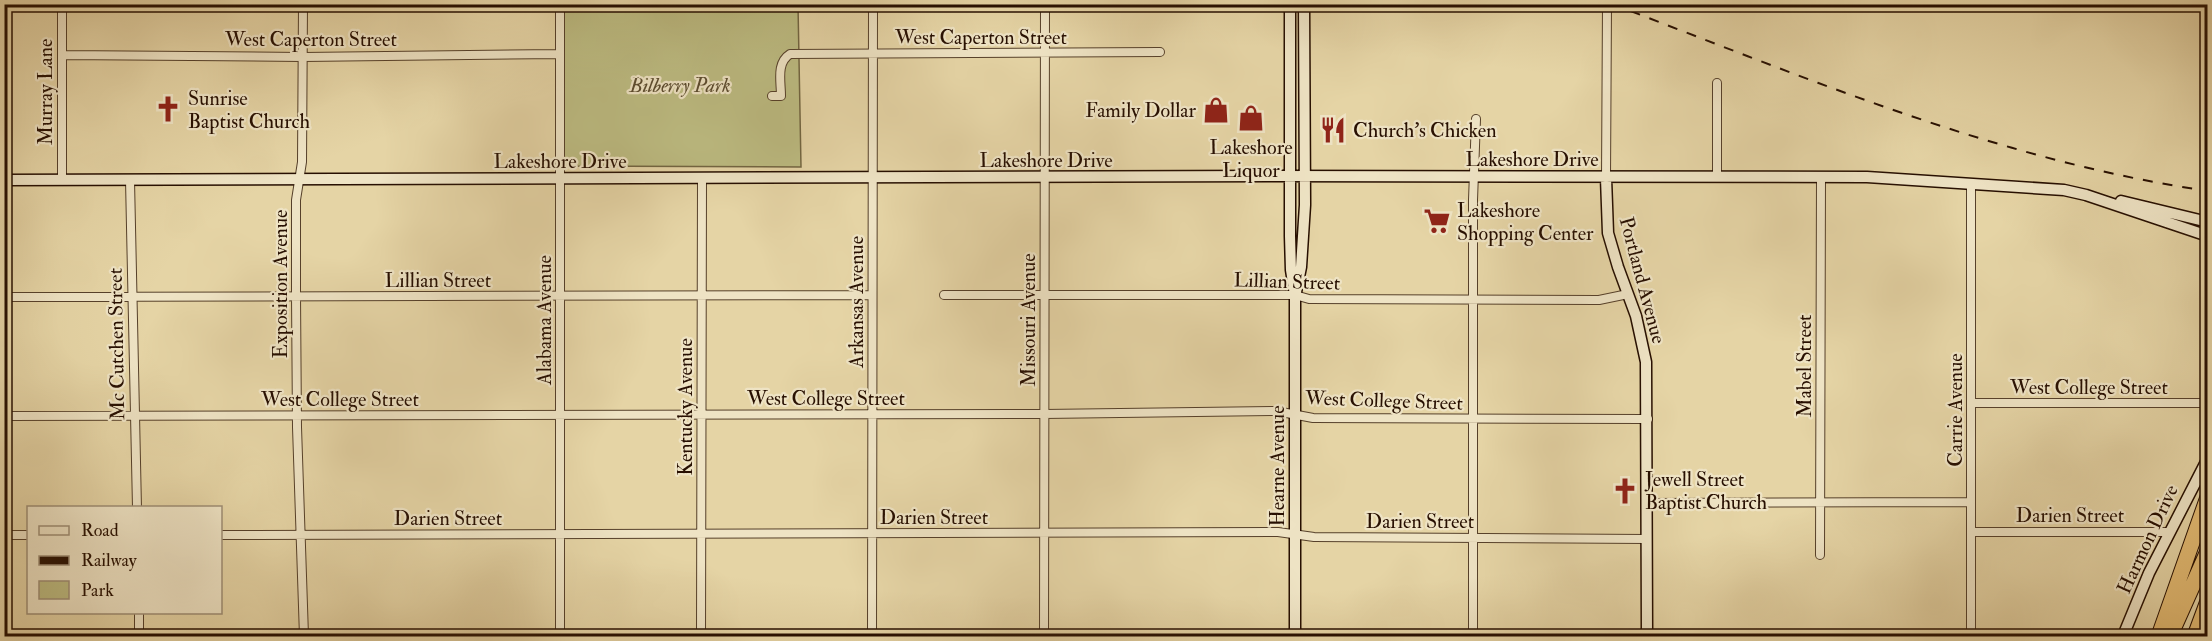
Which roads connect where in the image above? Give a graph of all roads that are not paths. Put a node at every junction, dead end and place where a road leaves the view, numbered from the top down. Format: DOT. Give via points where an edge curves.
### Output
graph roads {
  1 [pos="62,4"];
  2 [pos="303,4"];
  3 [pos="560,4"];
  4 [pos="873,4"];
  5 [pos="1045,4"];
  6 [pos="1290,4"];
  7 [pos="1304,4"];
  8 [pos="1607,4"];
  9 [pos="1160,52"];
  10 [pos="1045,53"];
  11 [pos="560,54"];
  12 [pos="872,54"];
  13 [pos="62,55"];
  14 [pos="303,57"];
  15 [pos="1289,59"];
  16 [pos="1305,60"];
  17 [pos="1717,83"];
  18 [pos="772,96"];
  19 [pos="1476,119"];
  20 [pos="1290,177"];
  21 [pos="1305,177"];
  22 [pos="1475,177"];
  23 [pos="1718,177"];
  24 [pos="1821,177"];
  25 [pos="702,178"];
  26 [pos="872,178"];
  27 [pos="1045,178"];
  28 [pos="1606,178"];
  29 [pos="561,179"];
  30 [pos="4,180"];
  31 [pos="62,180"];
  32 [pos="130,180"];
  33 [pos="298,180"];
  34 [pos="1971,183"];
  35 [pos="2086,195"];
  36 [pos="2208,222"];
  37 [pos="2208,236"];
  38 [pos="1628,294"];
  39 [pos="872,295"];
  40 [pos="944,295"];
  41 [pos="1045,295"];
  42 [pos="1295,295"];
  43 [pos="296,296"];
  44 [pos="561,296"];
  45 [pos="702,296"];
  46 [pos="4,297"];
  47 [pos="131,297"];
  48 [pos="1474,300"];
  49 [pos="1971,403"];
  50 [pos="2208,403"];
  51 [pos="1044,414"];
  52 [pos="1295,414"];
  53 [pos="560,415"];
  54 [pos="702,415"];
  55 [pos="872,415"];
  56 [pos="4,416"];
  57 [pos="134,416"];
  58 [pos="297,416"];
  59 [pos="1473,419"];
  60 [pos="1647,419"];
  61 [pos="2208,458"];
  62 [pos="2208,497"];
  63 [pos="1647,502"];
  64 [pos="1971,502"];
  65 [pos="1820,503"];
  66 [pos="137,506"];
  67 [pos="1971,532"];
  68 [pos="2169,532"];
  69 [pos="1044,533"];
  70 [pos="559,534"];
  71 [pos="702,534"];
  72 [pos="873,534"];
  73 [pos="4,535"];
  74 [pos="27,535"];
  75 [pos="222,535"];
  76 [pos="301,535"];
  77 [pos="1295,535"];
  78 [pos="1473,538"];
  79 [pos="1647,539"];
  80 [pos="2208,551"];
  81 [pos="1820,555"];
  82 [pos="2208,601"];
  83 [pos="2208,613"];
  84 [pos="139,614"];
  85 [pos="139,636"];
  86 [pos="304,636"];
  87 [pos="560,636"];
  88 [pos="701,636"];
  89 [pos="872,636"];
  90 [pos="1044,636"];
  91 [pos="1295,636"];
  92 [pos="1473,636"];
  93 [pos="1647,636"];
  94 [pos="1971,636"];
  95 [pos="2123,636"];
  96 [pos="2159,636"];
  97 [pos="2170,636"];
  98 [pos="2195,636"];
  1 -- 13 [label="street, Murray Lane"];
  2 -- 14 [label="street, Exposition Avenue"];
  3 -- 11 [label="street, Alabama Avenue"];
  4 -- 12 [label="street, Arkansas Avenue"];
  5 -- 10 [label="street, Missouri Avenue"];
  6 -- 15 [label="main road, Hearne Avenue"];
  7 -- 16 [label="main road, Hearne Avenue"];
  8 -- 28 [label="street, Portland Avenue"];
  9 -- 10 [label="street, West Caperton Street"];
  10 -- 12 [label="street, West Caperton Street"];
  10 -- 27 [label="street, Missouri Avenue"];
  11 -- 14 [label="street, West Caperton Street"];
  11 -- 29 [label="street, Alabama Avenue"];
  12 -- 18 [label="street, West Caperton Street" via="790,54 781,67 781,96"];
  12 -- 26 [label="street, Arkansas Avenue"];
  13 -- 14 [label="street, West Caperton Street"];
  13 -- 31 [label="street, Murray Lane"];
  14 -- 33 [label="street, Exposition Avenue" via="302,162"];
  15 -- 16 [label="main road"];
  15 -- 20 [label="main road, Hearne Avenue"];
  16 -- 21 [label="main road, Hearne Avenue"];
  17 -- 23 [label="street"];
  19 -- 22 [label="street"];
  20 -- 21 [label="main road, Lakeshore Drive"];
  20 -- 27 [label="main road, Lakeshore Drive"];
  20 -- 42 [label="main road, Hearne Avenue"];
  21 -- 22 [label="main road, Lakeshore Drive"];
  21 -- 42 [label="main road, Hearne Avenue" via="1301,267"];
  22 -- 28 [label="main road, Lakeshore Drive"];
  22 -- 48 [label="street"];
  23 -- 24 [label="main road, Lakeshore Drive"];
  23 -- 28 [label="main road, Lakeshore Drive"];
  24 -- 34 [label="main road, Lakeshore Drive"];
  24 -- 65 [label="street, Mabel Street"];
  25 -- 26 [label="main road, Lakeshore Drive"];
  25 -- 29 [label="main road, Lakeshore Drive"];
  25 -- 45 [label="street, Kentucky Avenue"];
  26 -- 27 [label="main road, Lakeshore Drive"];
  26 -- 39 [label="street, Arkansas Avenue"];
  27 -- 41 [label="street, Missouri Avenue"];
  28 -- 38 [label="main road, Portland Avenue" via="1608,233"];
  29 -- 33 [label="main road, Lakeshore Drive"];
  29 -- 44 [label="street, Alabama Avenue"];
  30 -- 31 [label="main road, Lakeshore Drive"];
  31 -- 32 [label="main road, Lakeshore Drive"];
  32 -- 33 [label="main road, Lakeshore Drive"];
  32 -- 47 [label="street, Mc Cutchen Street"];
  33 -- 43 [label="street, Exposition Avenue"];
  34 -- 35 [label="main road, Lakeshore Drive"];
  34 -- 49 [label="street, Carrie Avenue"];
  35 -- 36 [label="main road, Lakeshore Drive"];
  35 -- 37 [label="main road, Lakeshore Drive"];
  38 -- 48 [label="street, Lillian Street" via="1599,300"];
  38 -- 60 [label="main road, Portland Avenue" via="1643,339"];
  39 -- 45 [label="street, Lillian Street"];
  39 -- 55 [label="street, Arkansas Avenue"];
  40 -- 41 [label="street, Lillian Street"];
  41 -- 42 [label="street, Lillian Street"];
  41 -- 51 [label="street, Missouri Avenue"];
  42 -- 48 [label="street, Lillian Street" via="1310,299"];
  42 -- 52 [label="main road, Hearne Avenue"];
  43 -- 44 [label="street, Lillian Street"];
  43 -- 47 [label="street, Lillian Street"];
  43 -- 58 [label="street, Exposition Avenue"];
  44 -- 45 [label="street, Lillian Street"];
  44 -- 53 [label="street, Alabama Avenue"];
  45 -- 54 [label="street, Kentucky Avenue"];
  46 -- 47 [label="street, Lillian Street"];
  47 -- 57 [label="street, Mc Cutchen Street"];
  48 -- 59 [label="street"];
  49 -- 50 [label="street, West College Street"];
  49 -- 64 [label="street, Carrie Avenue"];
  51 -- 52 [label="street, West College Street"];
  51 -- 55 [label="street, West College Street"];
  51 -- 69 [label="street, Missouri Avenue"];
  52 -- 59 [label="street, West College Street" via="1313,418"];
  52 -- 77 [label="main road, Hearne Avenue"];
  53 -- 54 [label="street, West College Street"];
  53 -- 58 [label="street, West College Street"];
  53 -- 70 [label="street, Alabama Avenue"];
  54 -- 55 [label="street, West College Street"];
  54 -- 71 [label="street, Kentucky Avenue"];
  55 -- 72 [label="street, Arkansas Avenue"];
  56 -- 57 [label="street, West College Street"];
  57 -- 58 [label="street, West College Street"];
  57 -- 66 [label="street, Mc Cutchen Street"];
  58 -- 76 [label="street, Exposition Avenue"];
  59 -- 60 [label="street, West College Street"];
  59 -- 78 [label="street"];
  60 -- 63 [label="main road, Portland Avenue"];
  61 -- 68 [label="main road, Harmon Drive"];
  62 -- 96 [label="highway"];
  63 -- 65 [label="street"];
  63 -- 79 [label="main road, Portland Avenue"];
  64 -- 65 [label="street"];
  64 -- 67 [label="street, Carrie Avenue"];
  65 -- 81 [label="street, Mabel Street"];
  67 -- 68 [label="street, Darien Street"];
  67 -- 94 [label="street, Carrie Avenue"];
  68 -- 95 [label="main road, Harmon Drive"];
  69 -- 72 [label="street, Darien Street"];
  69 -- 77 [label="street, Darien Street"];
  69 -- 90 [label="street, Missouri Avenue"];
  70 -- 71 [label="street, Darien Street"];
  70 -- 76 [label="street, Darien Street"];
  70 -- 87 [label="street, Alabama Avenue"];
  71 -- 72 [label="street, Darien Street"];
  71 -- 88 [label="street, Kentucky Avenue"];
  72 -- 89 [label="street, Arkansas Avenue"];
  73 -- 74 [label="street"];
  75 -- 76 [label="street, Darien Street"];
  76 -- 86 [label="street, Exposition Avenue"];
  77 -- 78 [label="street, Darien Street"];
  77 -- 91 [label="main road, Hearne Avenue"];
  78 -- 79 [label="street, Darien Street"];
  78 -- 92 [label="street"];
  79 -- 93 [label="main road, Portland Avenue"];
  80 -- 97 [label="highway"];
  82 -- 98 [label="highway"];
  83 -- 98 [label="highway"];
  84 -- 85 [label="street"];
}
